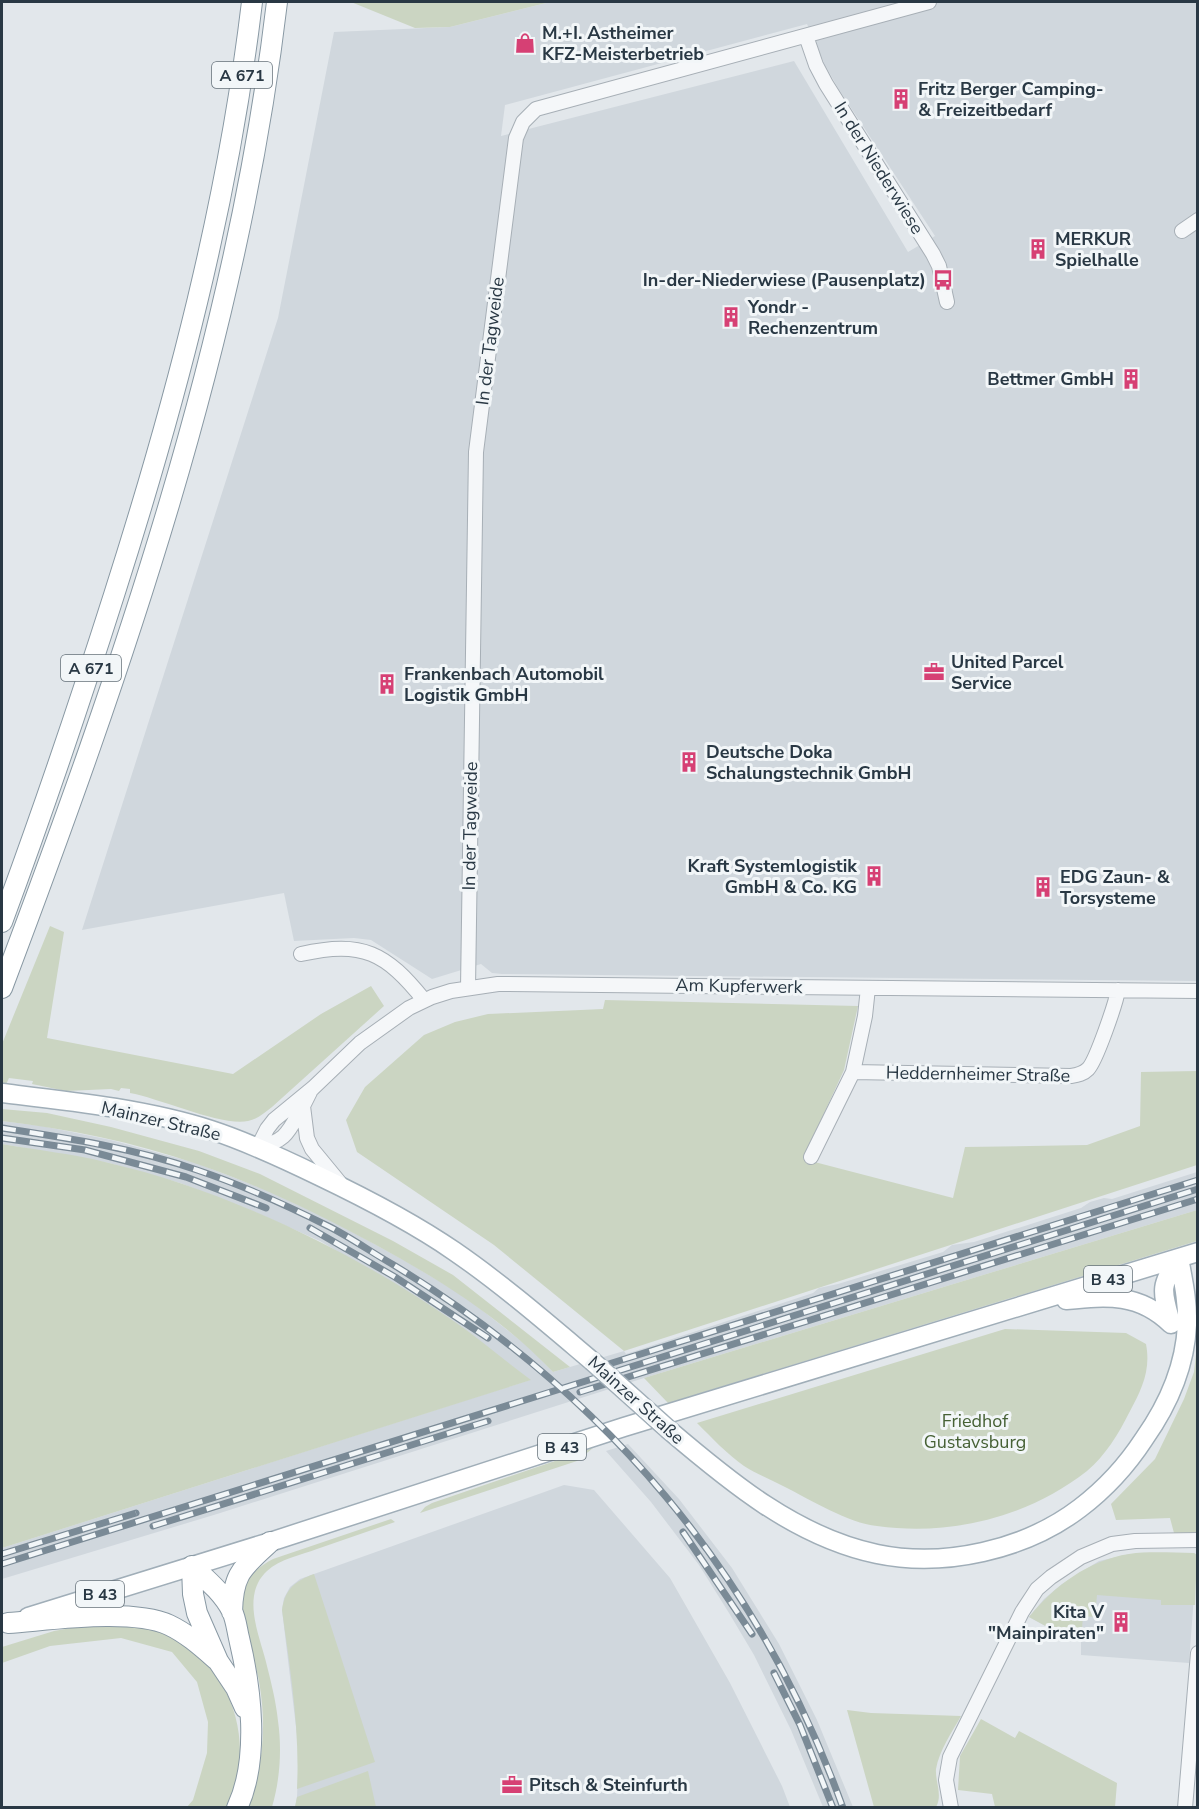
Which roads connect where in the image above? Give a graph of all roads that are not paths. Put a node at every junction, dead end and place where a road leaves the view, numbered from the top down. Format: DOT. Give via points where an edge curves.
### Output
graph roads {
  1 [pos="252,2"];
  2 [pos="277,2"];
  3 [pos="929,2"];
  4 [pos="806,36"];
  5 [pos="1197,220"];
  6 [pos="1182,231"];
  7 [pos="947,302"];
  8 [pos="2,922"];
  9 [pos="301,954"];
  10 [pos="2,988"];
  11 [pos="468,988"];
  12 [pos="868,988"];
  13 [pos="1118,990"];
  14 [pos="1197,991"];
  15 [pos="424,1000"];
  16 [pos="853,1072"];
  17 [pos="313,1088"];
  18 [pos="2,1093"];
  19 [pos="303,1106"];
  20 [pos="258,1148"];
  21 [pos="811,1157"];
  22 [pos="345,1188"];
  23 [pos="1197,1252"];
  24 [pos="1179,1258"];
  25 [pos="1038,1302"];
  26 [pos="1179,1326"];
  27 [pos="1197,1540"];
  28 [pos="270,1542"];
  29 [pos="192,1566"];
  30 [pos="232,1611"];
  31 [pos="5,1624"];
  32 [pos="1197,1653"];
  33 [pos="218,1661"];
  34 [pos="250,1719"];
  35 [pos="237,1808"];
  36 [pos="951,1808"];
  37 [pos="1185,1808"];
  1 -- 8 [label="highway, A 671" via="239,100 217,215 173,400 89,674"];
  2 -- 10 [label="highway, A 671" via="242,211 184,449 111,683"];
  3 -- 4 [label="street, In der Tagweide"];
  4 -- 7 [label="street, In der Niederwiese" via="826,84 939,266"];
  4 -- 11 [label="street, In der Tagweide" via="536,109 523,122 516,138 476,452"];
  5 -- 6 [label="street"];
  9 -- 15 [label="street" via="353,949 368,952 393,967"];
  11 -- 12 [label="street, Am Kupferwerk" via="498,984"];
  11 -- 15 [label="street, Am Kupferwerk"];
  12 -- 13 [label="street, Am Kupferwerk"];
  12 -- 16 [label="street"];
  13 -- 14 [label="street, Am Kupferwerk"];
  13 -- 16 [label="street, Heddernheimer Straße" via="1091,1065 1081,1075"];
  15 -- 17 [label="street, Am Kupferwerk" via="360,1043"];
  16 -- 21 [label="street"];
  17 -- 19 [label="street, Am Kupferwerk"];
  17 -- 20 [label="street, Am Kupferwerk" via="274,1120"];
  18 -- 20 [label="main road, Mainzer Straße" via="138,1112 210,1129"];
  19 -- 20 [label="street, Am Kupferwerk" via="280,1141"];
  19 -- 22 [label="street" via="312,1149"];
  20 -- 22 [label="main road, Mainzer Straße"];
  22 -- 26 [label="main road, Mainzer Straße, bridge" via="413,1225 501,1285 721,1474 787,1518 853,1548 877,1554 937,1559 1001,1548 1058,1522 1090,1500 1131,1458 1167,1402 1180,1364"];
  23 -- 24 [label="main road, B 43"];
  24 -- 25 [label="main road, B 43"];
  24 -- 26 [label="main road" via="1163,1288"];
  25 -- 26 [label="main road" via="1126,1298 1143,1303"];
  25 -- 28 [label="main road, B 43" via="624,1427"];
  27 -- 36 [label="street" via="1112,1544 1062,1568 1037,1589 950,1757 946,1780"];
  28 -- 29 [label="main road, B 43"];
  28 -- 30 [label="highway" via="241,1570 232,1589"];
  29 -- 30 [label="highway"];
  29 -- 31 [label="main road, B 43"];
  29 -- 33 [label="highway" via="197,1613"];
  30 -- 34 [label="highway" via="248,1686"];
  31 -- 33 [label="highway" via="123,1616 146,1619 190,1637"];
  32 -- 37 [label="street"];
  33 -- 34 [label="highway"];
  34 -- 35 [label="highway" via="248,1772"];
}
